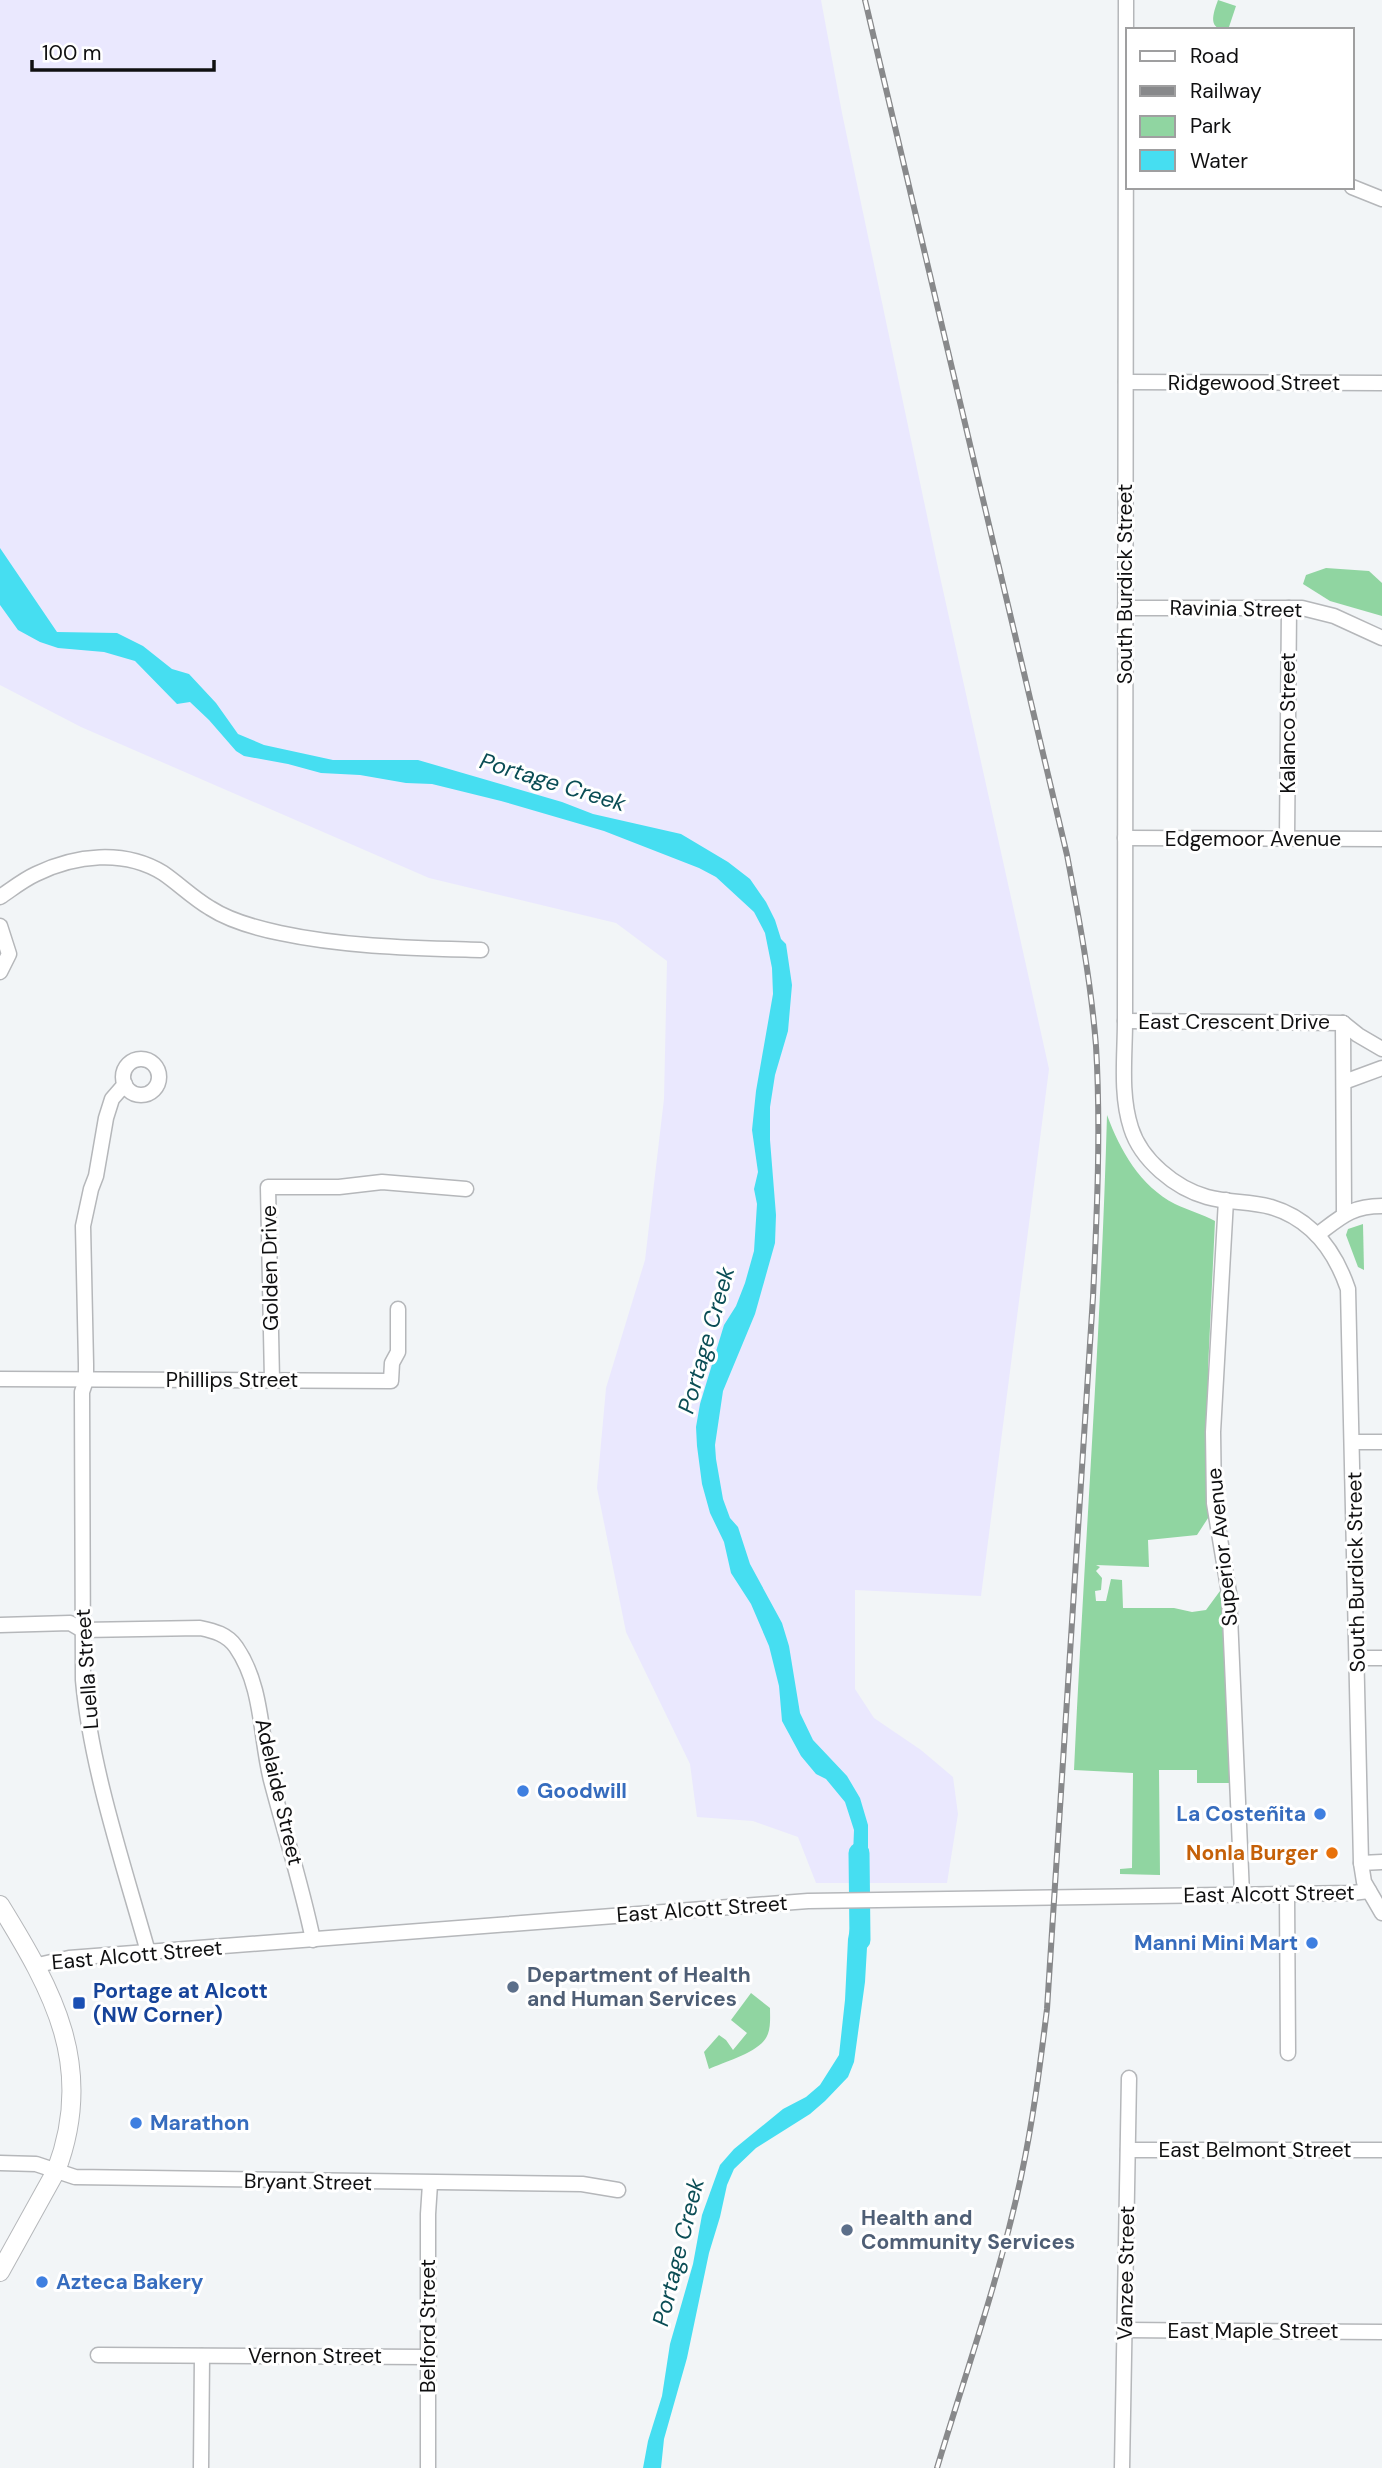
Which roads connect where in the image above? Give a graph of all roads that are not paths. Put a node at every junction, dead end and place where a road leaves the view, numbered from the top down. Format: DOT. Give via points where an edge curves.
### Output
graph roads {
  1 [pos="1126,0"];
  2 [pos="1354,188"];
  3 [pos="1382,199"];
  4 [pos="1126,382"];
  5 [pos="1382,383"];
  6 [pos="1125,608"];
  7 [pos="1289,608"];
  8 [pos="1382,638"];
  9 [pos="1125,838"];
  10 [pos="1287,839"];
  11 [pos="1382,839"];
  12 [pos="0,897"];
  13 [pos="0,926"];
  14 [pos="481,950"];
  15 [pos="0,972"];
  16 [pos="1125,1021"];
  17 [pos="1343,1023"];
  18 [pos="1382,1049"];
  19 [pos="1382,1068"];
  20 [pos="1344,1082"];
  21 [pos="125,1084"];
  22 [pos="466,1189"];
  23 [pos="1226,1200"];
  24 [pos="1382,1206"];
  25 [pos="1344,1213"];
  26 [pos="1317,1235"];
  27 [pos="398,1309"];
  28 [pos="0,1379"];
  29 [pos="86,1380"];
  30 [pos="272,1380"];
  31 [pos="1353,1442"];
  32 [pos="1382,1442"];
  33 [pos="0,1625"];
  34 [pos="82,1630"];
  35 [pos="1358,1658"];
  36 [pos="1382,1658"];
  37 [pos="1361,1863"];
  38 [pos="1382,1863"];
  39 [pos="1369,1891"];
  40 [pos="1242,1894"];
  41 [pos="1287,1894"];
  42 [pos="0,1905"];
  43 [pos="1382,1913"];
  44 [pos="313,1940"];
  45 [pos="148,1952"];
  46 [pos="38,1965"];
  47 [pos="1288,2053"];
  48 [pos="1129,2078"];
  49 [pos="1128,2150"];
  50 [pos="1382,2150"];
  51 [pos="0,2163"];
  52 [pos="57,2171"];
  53 [pos="430,2184"];
  54 [pos="618,2190"];
  55 [pos="0,2272"];
  56 [pos="1125,2330"];
  57 [pos="1382,2332"];
  58 [pos="98,2355"];
  59 [pos="202,2356"];
  60 [pos="429,2357"];
  61 [pos="201,2468"];
  62 [pos="428,2468"];
  63 [pos="1122,2468"];
  1 -- 4 [label="street, South Burdick Street"];
  2 -- 3 [label="street"];
  4 -- 5 [label="street, Ridgewood Street"];
  4 -- 6 [label="street, South Burdick Street"];
  6 -- 7 [label="street, Ravinia Street"];
  6 -- 9 [label="street, South Burdick Street"];
  7 -- 8 [label="street, Ravinia Street" via="1316,610"];
  7 -- 10 [label="street, Kalanco Street"];
  9 -- 10 [label="street, Edgemoor Avenue"];
  9 -- 16 [label="street, South Burdick Street"];
  10 -- 11 [label="street, Edgemoor Avenue"];
  12 -- 14 [label="street" via="49,868 93,857 117,857 163,873 211,909 280,933 388,947"];
  13 -- 15 [label="street" via="9,954"];
  16 -- 17 [label="street, East Crescent Drive"];
  16 -- 23 [label="street, South Burdick Street" via="1125,1097 1133,1135 1151,1160 1181,1186"];
  17 -- 18 [label="street"];
  17 -- 20 [label="street"];
  19 -- 20 [label="street"];
  20 -- 25 [label="street"];
  21 -- 29 [label="street" via="112,1099 106,1118 83,1226"];
  22 -- 30 [label="street, Golden Drive" via="382,1182 268,1187"];
  23 -- 26 [label="street, South Burdick Street" via="1281,1211"];
  23 -- 40 [label="street, Superior Avenue" via="1213,1432 1214,1503 1229,1593"];
  24 -- 25 [label="street"];
  25 -- 26 [label="street"];
  26 -- 31 [label="street, South Burdick Street" via="1332,1251 1348,1289"];
  27 -- 30 [label="street, Phillips Street" via="398,1352 391,1381"];
  28 -- 29 [label="street, Phillips Street"];
  29 -- 30 [label="street, Phillips Street"];
  29 -- 34 [label="street, Luella Street" via="82,1392"];
  31 -- 32 [label="street"];
  31 -- 35 [label="street, South Burdick Street"];
  33 -- 34 [label="street" via="70,1623"];
  34 -- 44 [label="street, Adelaide Street" via="200,1628 228,1638 236,1647 256,1690 264,1748"];
  34 -- 45 [label="street, Luella Street" via="88,1724"];
  35 -- 36 [label="street"];
  35 -- 37 [label="street, South Burdick Street"];
  37 -- 38 [label="street"];
  37 -- 39 [label="street, South Burdick Street"];
  39 -- 41 [label="street, East Alcott Street"];
  39 -- 43 [label="street, South Burdick Street"];
  40 -- 41 [label="street, East Alcott Street"];
  40 -- 44 [label="street, East Alcott Street" via="850,1899"];
  41 -- 47 [label="street"];
  42 -- 46 [label="main road"];
  44 -- 45 [label="street, East Alcott Street"];
  45 -- 46 [label="street, East Alcott Street"];
  46 -- 52 [label="main road" via="65,2035 70,2070 72,2106"];
  48 -- 49 [label="street, Vanzee Street"];
  49 -- 50 [label="street, East Belmont Street"];
  49 -- 56 [label="street, Vanzee Street"];
  51 -- 52 [label="street, Bryant Street" via="36,2164"];
  52 -- 53 [label="street, Bryant Street" via="75,2178"];
  52 -- 55 [label="main road"];
  53 -- 54 [label="street, Bryant Street" via="582,2184"];
  53 -- 60 [label="street, Belford Street"];
  56 -- 57 [label="street, East Maple Street"];
  56 -- 63 [label="street, Vanzee Street"];
  58 -- 59 [label="street, Vernon Street"];
  59 -- 60 [label="street, Vernon Street"];
  59 -- 61 [label="street"];
  60 -- 62 [label="street, Belford Street"];
}
